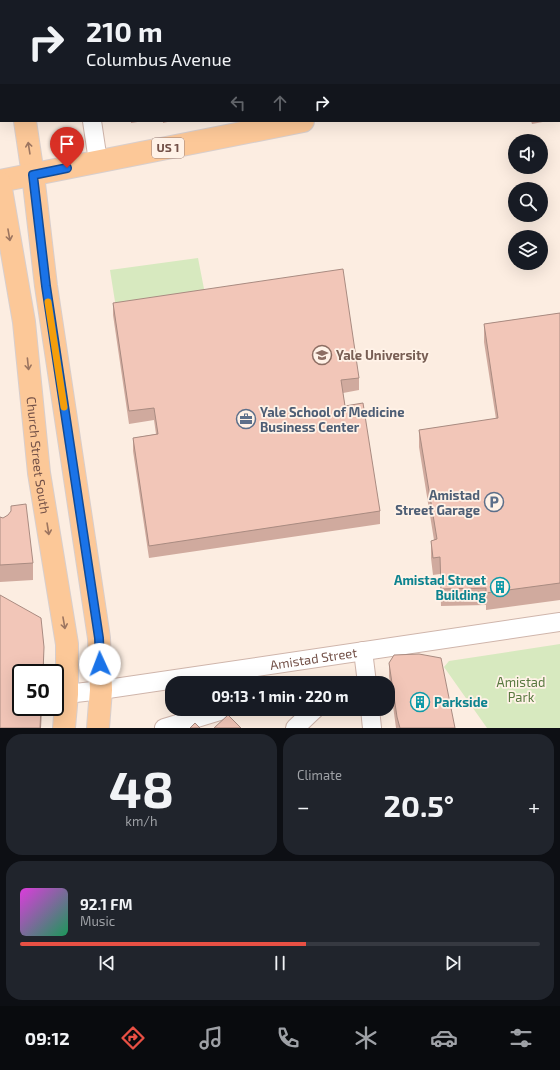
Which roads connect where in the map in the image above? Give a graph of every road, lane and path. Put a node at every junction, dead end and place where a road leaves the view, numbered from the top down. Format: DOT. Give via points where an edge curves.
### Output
graph roads {
  1 [pos="25,122"];
  2 [pos="92,122"];
  3 [pos="297,122"];
  4 [pos="98,161"];
  5 [pos="33,175"];
  6 [pos="0,182"];
  7 [pos="54,571"];
  8 [pos="93,601"];
  9 [pos="560,622"];
  10 [pos="363,651"];
  11 [pos="230,676"];
  12 [pos="366,676"];
  13 [pos="165,683"];
  14 [pos="101,690"];
  15 [pos="67,694"];
  16 [pos="203,716"];
  17 [pos="308,716"];
  18 [pos="371,716"];
  19 [pos="64,728"];
  20 [pos="98,728"];
  21 [pos="164,728"];
  22 [pos="295,728"];
  23 [pos="372,728"];
  5 -- 1 [label="main road, one-way"];
  2 -- 4 [label="street"];
  3 -- 4 [label="main road, US 1"];
  4 -- 5 [label="main road, US 1"];
  5 -- 6 [label="main road, US 1"];
  5 -- 8 [label="main road" via="46,286"];
  6 -- 7 [label="main road, Church Street South, one-way" via="24,322 39,473"];
  7 -- 8 [label="main road" via="66,589 76,598"];
  7 -- 15 [label="main road, Church Street South, one-way" via="67,644"];
  8 -- 14 [label="main road" via="99,638"];
  9 -- 10 [label="street, Amistad Street"];
  10 -- 11 [label="street, Amistad Street"];
  10 -- 12 [label="street"];
  13 -- 14 [label="street, Amistad Street"];
  14 -- 15 [label="street, Amistad Street"];
  14 -- 20 [label="main road"];
  15 -- 19 [label="main road, Church Street South"];
  16 -- 21 [label="street"];
  17 -- 22 [label="street"];
  18 -- 23 [label="street"];
}
